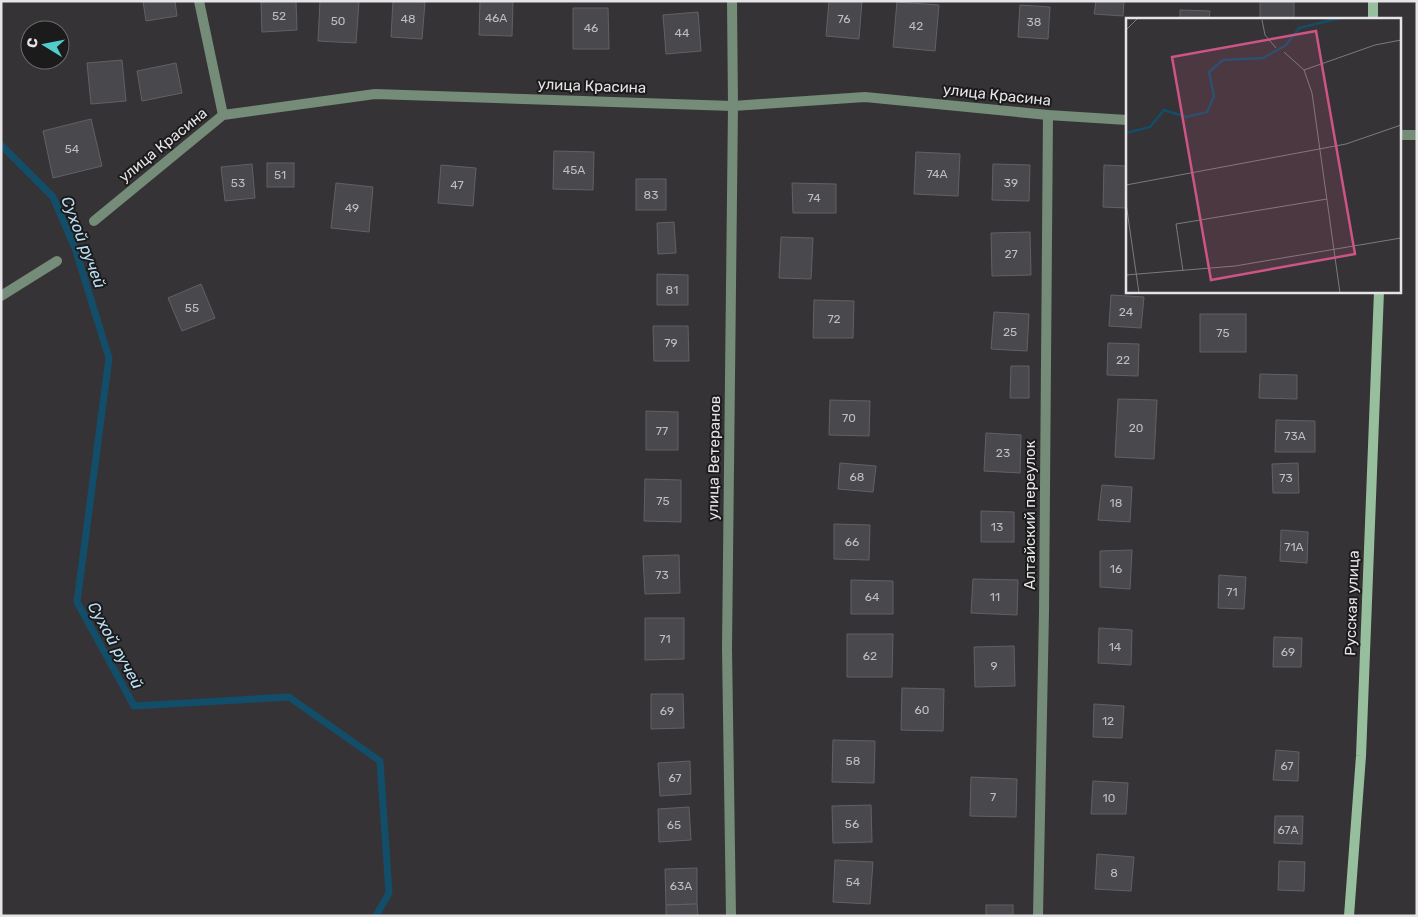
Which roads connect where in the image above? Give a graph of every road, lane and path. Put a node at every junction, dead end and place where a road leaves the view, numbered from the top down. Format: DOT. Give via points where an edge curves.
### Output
graph roads {
  1 [pos="199,1"];
  2 [pos="732,1"];
  3 [pos="1373,1"];
  4 [pos="1373,18"];
  5 [pos="733,106"];
  6 [pos="223,115"];
  7 [pos="1048,115"];
  8 [pos="1126,120"];
  9 [pos="1400,135"];
  10 [pos="1417,135"];
  11 [pos="94,221"];
  12 [pos="57,262"];
  13 [pos="1380,292"];
  14 [pos="1,296"];
  15 [pos="731,916"];
  16 [pos="1038,916"];
  17 [pos="1349,916"];
  1 -- 6 [label="street"];
  2 -- 5 [label="street, улица Ветеранов"];
  3 -- 4 [label="street"];
  5 -- 6 [label="street, улица Красина" via="375,94"];
  5 -- 7 [label="street, улица Красина" via="865,97"];
  5 -- 15 [label="street, улица Ветеранов" via="726,648"];
  6 -- 11 [label="street, улица Красина"];
  7 -- 8 [label="street, улица Красина"];
  7 -- 16 [label="street, Алтайский переулок"];
  9 -- 10 [label="street"];
  12 -- 14 [label="street"];
  13 -- 17 [label="street, Русская улица" via="1361,756"];
}
